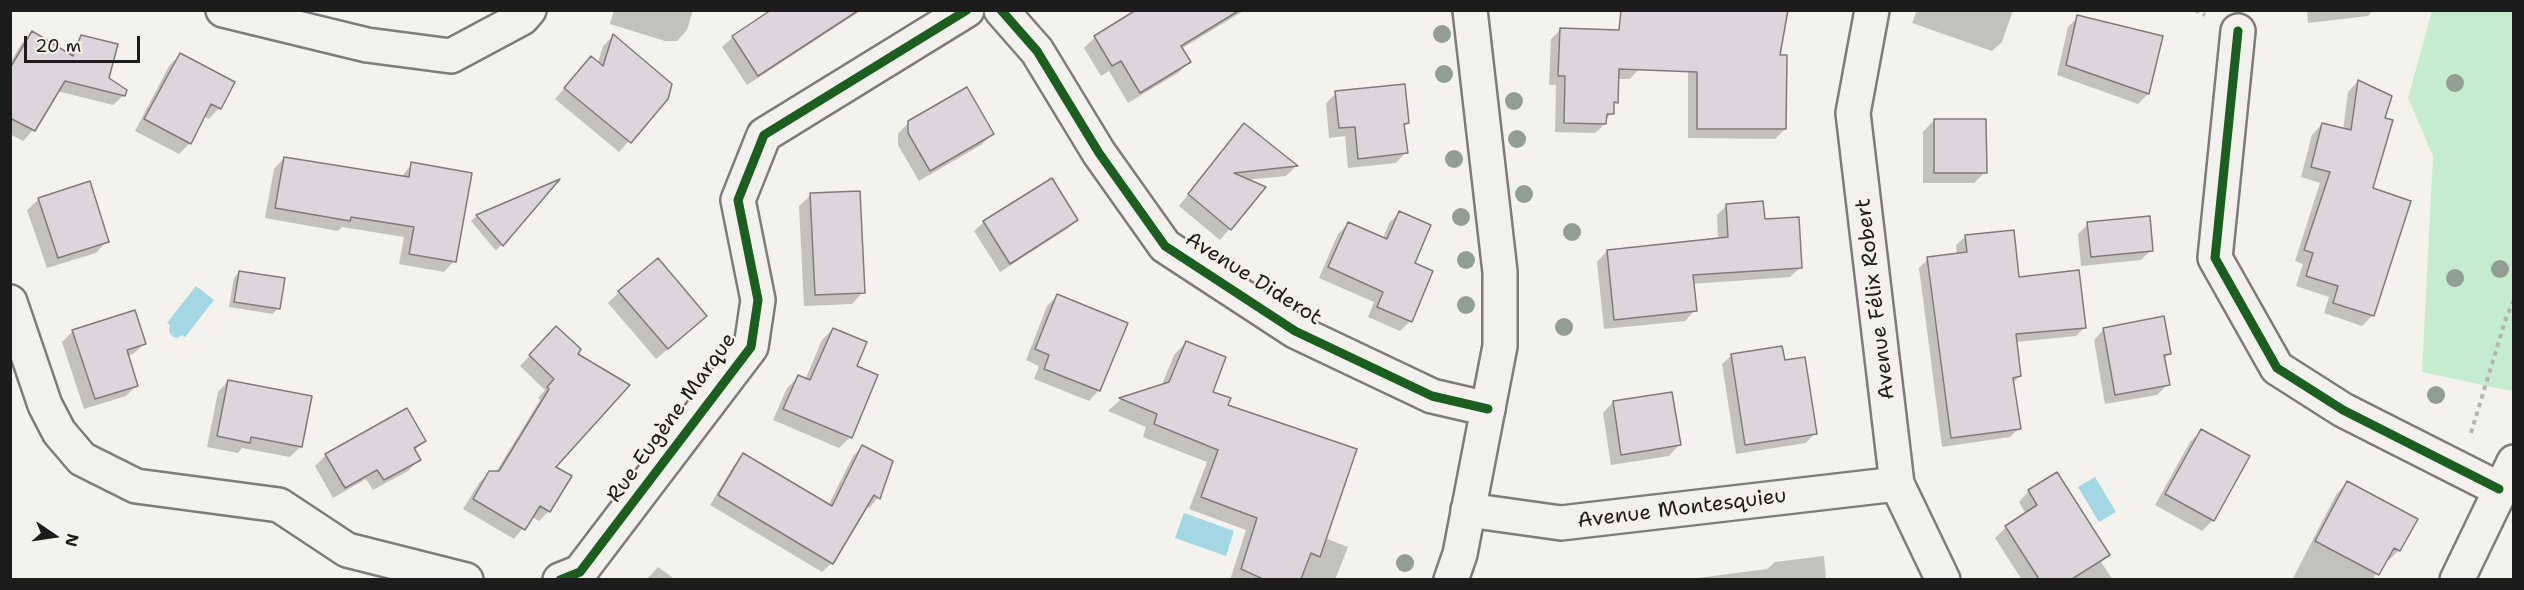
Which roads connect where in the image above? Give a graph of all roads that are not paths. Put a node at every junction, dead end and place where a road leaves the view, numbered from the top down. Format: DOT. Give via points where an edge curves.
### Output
graph roads {
  1 [pos="223,10"];
  2 [pos="529,10"];
  3 [pos="967,10"];
  4 [pos="1000,10"];
  5 [pos="1470,10"];
  6 [pos="1872,10"];
  7 [pos="2238,31"];
  8 [pos="10,302"];
  9 [pos="1488,410"];
  10 [pos="2506,475"];
  11 [pos="1897,484"];
  12 [pos="1468,510"];
  13 [pos="466,579"];
  14 [pos="560,579"];
  15 [pos="1451,579"];
  16 [pos="1943,579"];
  17 [pos="2457,579"];
  1 -- 2 [label="street" via="367,45 450,56 522,18"];
  3 -- 14 [label="street, Rue Eugène Marque" via="764,135 738,200 758,300 751,347 580,572"];
  4 -- 9 [label="street, Avenue Diderot" via="1037,51 1100,153 1165,246 1295,331 1431,396"];
  5 -- 9 [label="street" via="1500,272 1500,346"];
  6 -- 11 [label="street, Avenue Félix Robert" via="1853,113"];
  7 -- 10 [label="street" via="2215,258 2277,368 2343,410 2460,469"];
  8 -- 13 [label="street" via="45,405 59,432 82,459 136,486 279,505 347,550"];
  9 -- 12 [label="street"];
  10 -- 17 [label="street"];
  11 -- 12 [label="street, Avenue Montesquieu" via="1561,523"];
  11 -- 16 [label="street, Avenue Félix Robert"];
  12 -- 15 [label="street"];
}
